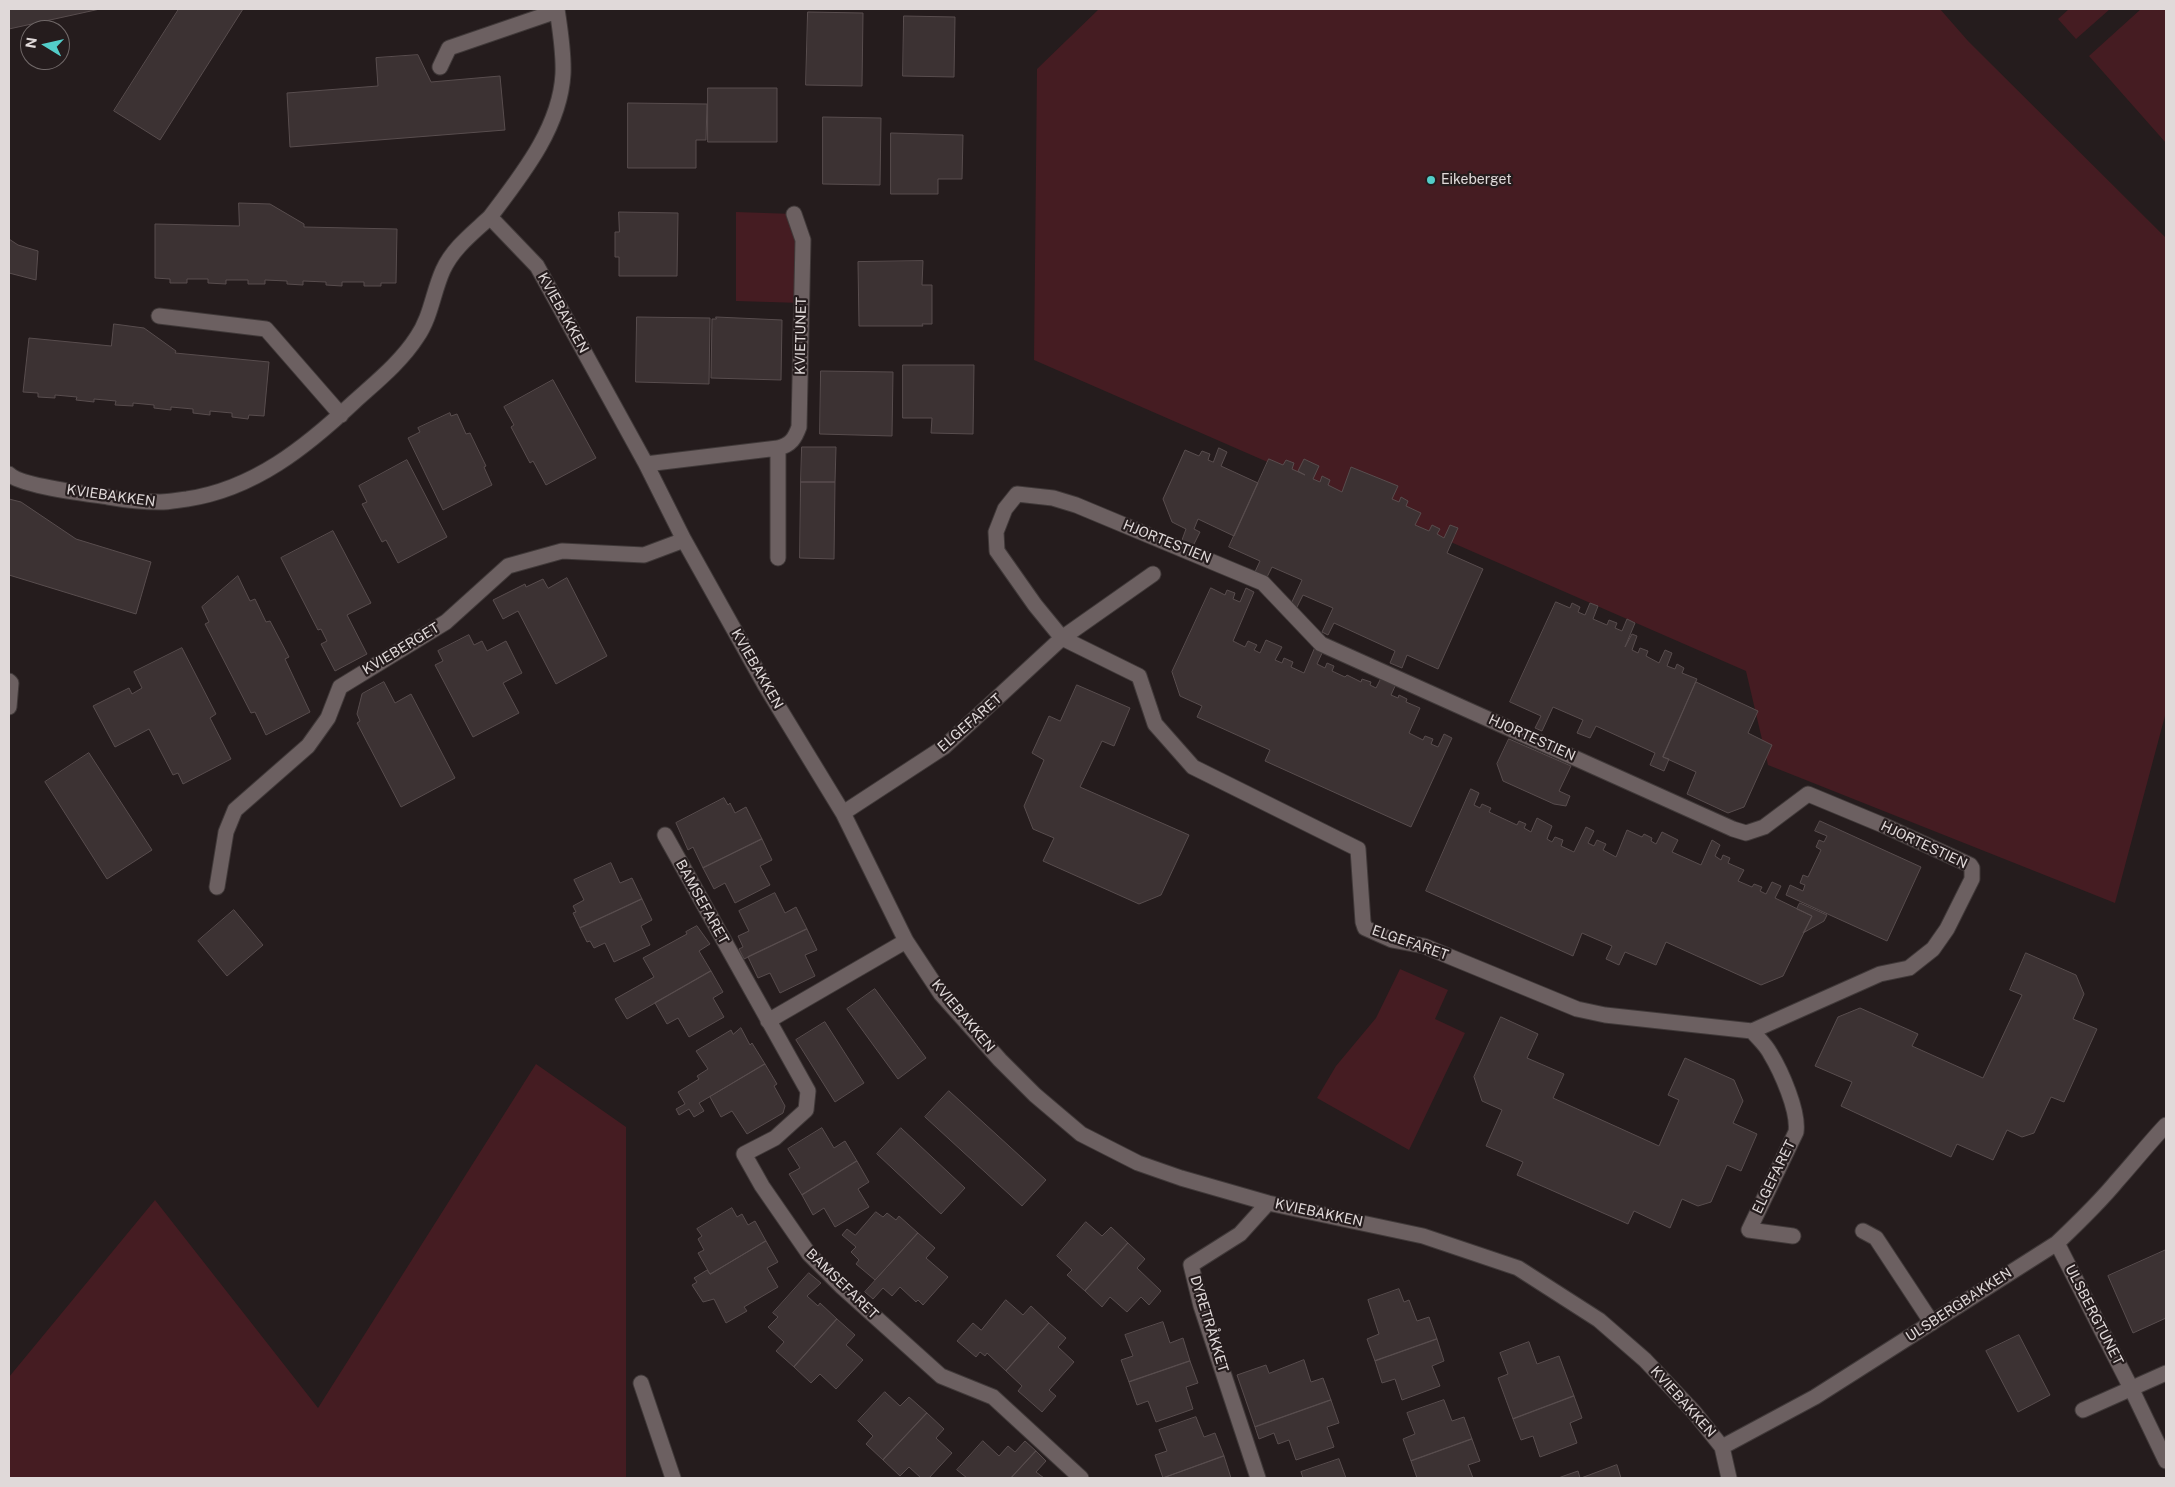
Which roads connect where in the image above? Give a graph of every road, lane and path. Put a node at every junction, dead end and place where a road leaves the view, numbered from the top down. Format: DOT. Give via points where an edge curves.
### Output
graph roads {
  1 [pos="557,10"];
  2 [pos="440,66"];
  3 [pos="794,214"];
  4 [pos="490,217"];
  5 [pos="159,316"];
  6 [pos="341,415"];
  7 [pos="778,448"];
  8 [pos="646,464"];
  9 [pos="9,474"];
  10 [pos="684,540"];
  11 [pos="997,551"];
  12 [pos="778,558"];
  13 [pos="1153,574"];
  14 [pos="1062,638"];
  15 [pos="9,681"];
  16 [pos="9,707"];
  17 [pos="842,813"];
  18 [pos="665,835"];
  19 [pos="217,887"];
  20 [pos="906,941"];
  21 [pos="768,1021"];
  22 [pos="1752,1032"];
  23 [pos="2166,1125"];
  24 [pos="1268,1202"];
  25 [pos="1863,1230"];
  26 [pos="1793,1236"];
  27 [pos="2057,1243"];
  28 [pos="1932,1323"];
  29 [pos="2166,1373"];
  30 [pos="641,1383"];
  31 [pos="2131,1388"];
  32 [pos="2083,1410"];
  33 [pos="1722,1446"];
  34 [pos="2166,1461"];
  35 [pos="673,1478"];
  36 [pos="1081,1478"];
  37 [pos="1258,1478"];
  38 [pos="1729,1478"];
  1 -- 2 [label="street" via="449,48"];
  1 -- 4 [label="street, KVIEBAKKEN" via="563,76 553,116 514,186"];
  3 -- 7 [label="street, KVIETUNET" via="803,240 799,427 787,446"];
  4 -- 6 [label="street, KVIEBAKKEN" via="454,252 443,271 418,337"];
  4 -- 8 [label="street, KVIEBAKKEN" via="537,266"];
  5 -- 6 [label="street" via="266,329"];
  6 -- 9 [label="street, KVIEBAKKEN" via="268,470 240,485 208,496 163,502 135,501 31,483"];
  7 -- 8 [label="street"];
  7 -- 12 [label="street"];
  8 -- 10 [label="street, KVIEBAKKEN"];
  10 -- 17 [label="street, KVIEBAKKEN" via="765,685"];
  10 -- 19 [label="street, KVIEBERGET" via="644,555 562,551 508,566 446,622 340,687 328,718 308,746 235,810 226,832"];
  11 -- 14 [label="street, ELGEFARET"];
  11 -- 22 [label="street, HJORTESTIEN" via="996,532 1005,509 1017,494 1061,500 1263,583 1321,644 1732,828 1746,833 1764,827 1808,794 1970,865 1974,871 1972,879 1947,929 1933,949 1909,968 1880,974"];
  13 -- 14 [label="street, ELGEFARET"];
  14 -- 17 [label="street, ELGEFARET" via="944,747"];
  14 -- 22 [label="street, ELGEFARET" via="1139,676 1156,724 1193,767 1358,849 1365,928 1392,940 1424,946 1577,1009"];
  15 -- 16 [label="street" via="12,683"];
  17 -- 20 [label="street, KVIEBAKKEN"];
  18 -- 21 [label="street, BAMSEFARET"];
  20 -- 21 [label="street"];
  20 -- 24 [label="street, KVIEBAKKEN" via="941,994 1000,1060 1081,1134 1138,1163"];
  21 -- 36 [label="street, BAMSEFARET" via="808,1091 806,1110 774,1138 744,1154 789,1226 809,1254 842,1287 941,1376 993,1398"];
  22 -- 26 [label="street, ELGEFARET" via="1770,1051 1786,1086 1797,1124 1749,1230"];
  23 -- 27 [label="street, ULSBERGBAKKEN" via="2118,1181"];
  24 -- 33 [label="street, KVIEBAKKEN" via="1423,1236 1518,1268 1599,1320 1645,1360"];
  24 -- 37 [label="street, DYRETRÅKKET" via="1240,1234 1191,1265 1201,1306"];
  25 -- 28 [label="street" via="1876,1238"];
  27 -- 28 [label="street, ULSBERGBAKKEN"];
  27 -- 31 [label="street, ULSBERGTUNET"];
  28 -- 33 [label="street, ULSBERGBAKKEN" via="1815,1397"];
  29 -- 31 [label="street"];
  30 -- 35 [label="street"];
  31 -- 32 [label="street"];
  31 -- 34 [label="street, ULSBERGTUNET"];
  33 -- 38 [label="street, KVIEBAKKEN"];
}
